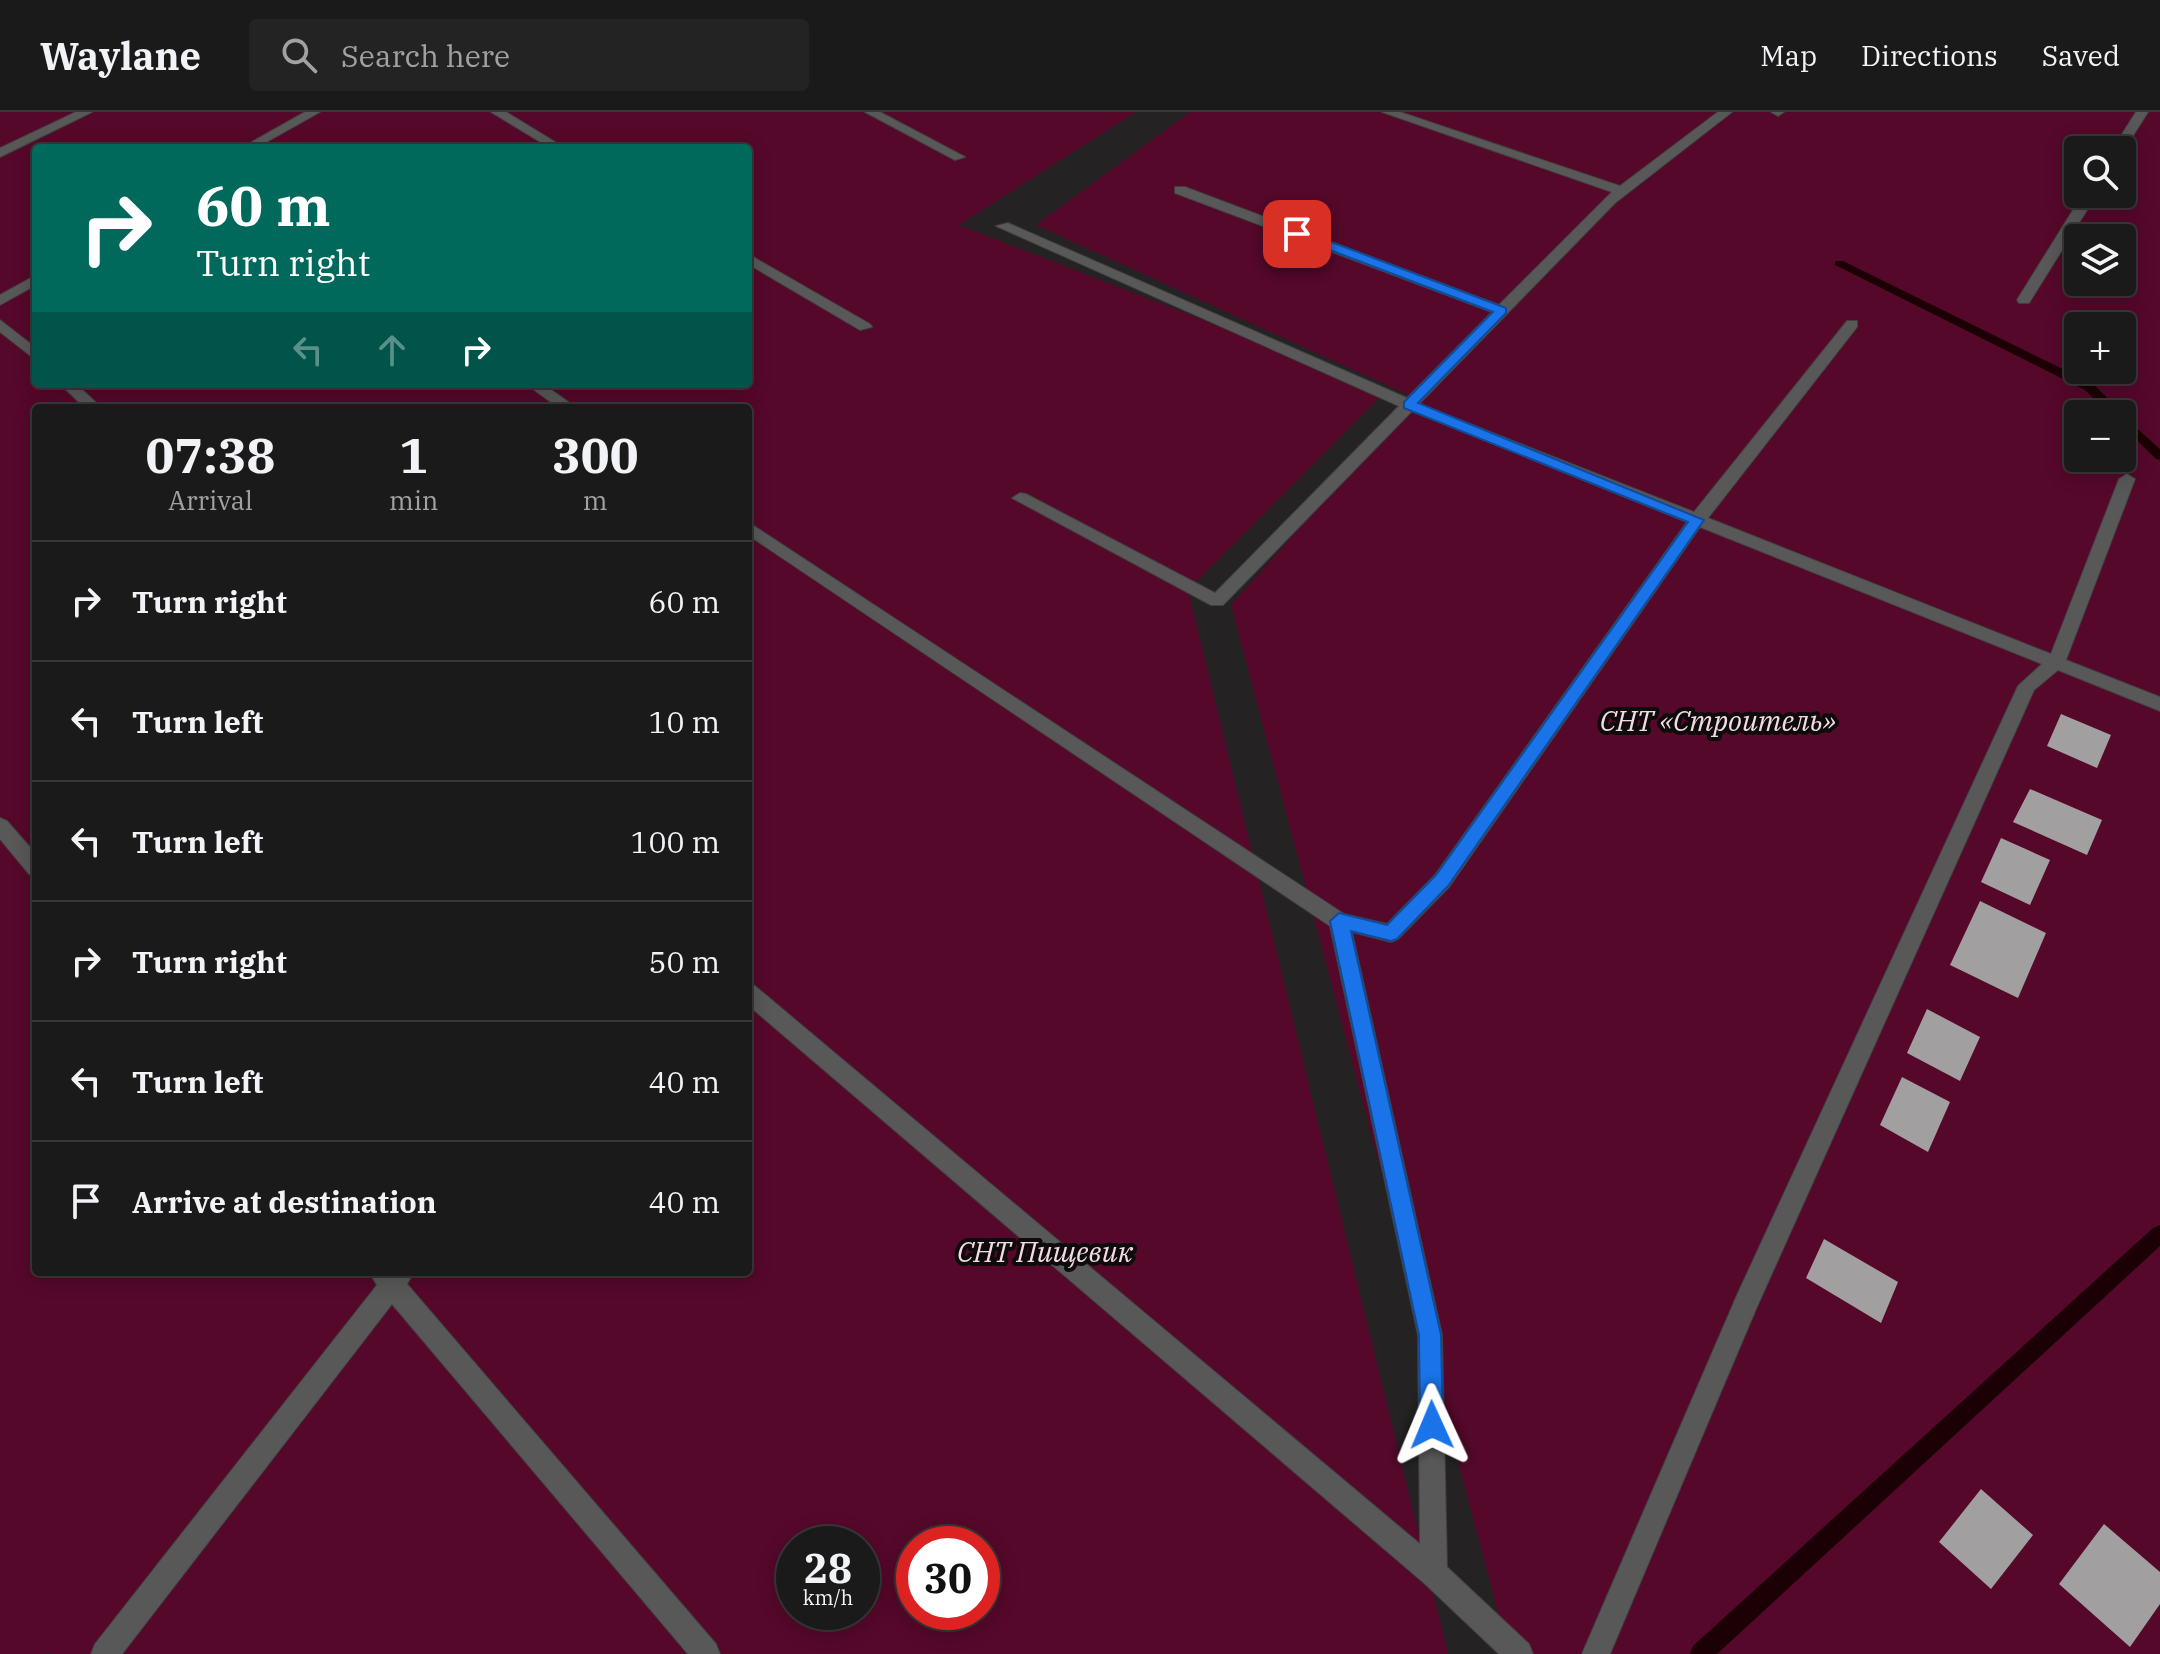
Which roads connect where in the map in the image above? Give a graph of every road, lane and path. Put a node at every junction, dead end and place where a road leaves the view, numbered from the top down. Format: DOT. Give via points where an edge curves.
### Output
graph roads {
  1 [pos="86,112"];
  2 [pos="314,112"];
  3 [pos="497,112"];
  4 [pos="871,112"];
  5 [pos="1388,112"];
  6 [pos="1726,112"];
  7 [pos="2142,112"];
  8 [pos="2127,136"];
  9 [pos="254,144"];
  10 [pos="552,144"];
  11 [pos="0,153"];
  12 [pos="959,157"];
  13 [pos="1180,190"];
  14 [pos="1622,191"];
  15 [pos="2081,208"];
  16 [pos="1003,226"];
  17 [pos="752,260"];
  18 [pos="32,281"];
  19 [pos="2024,300"];
  20 [pos="0,301"];
  21 [pos="1502,311"];
  22 [pos="0,324"];
  23 [pos="1852,324"];
  24 [pos="865,327"];
  25 [pos="32,352"];
  26 [pos="72,388"];
  27 [pos="539,388"];
  28 [pos="90,404"];
  29 [pos="563,404"];
  30 [pos="1409,405"];
  31 [pos="2127,479"];
  32 [pos="1020,498"];
  33 [pos="1697,520"];
  34 [pos="752,530"];
  35 [pos="2057,661"];
  36 [pos="2160,704"];
  37 [pos="0,826"];
  38 [pos="32,863"];
  39 [pos="1339,921"];
  40 [pos="752,995"];
  41 [pos="391,1276"];
  42 [pos="1434,1573"];
  43 [pos="105,1654"];
  44 [pos="706,1654"];
  45 [pos="1519,1654"];
  46 [pos="1596,1654"];
  1 -- 11 [label="street"];
  2 -- 9 [label="street"];
  3 -- 10 [label="street"];
  4 -- 12 [label="street"];
  5 -- 14 [label="street"];
  6 -- 14 [label="street"];
  7 -- 8 [label="street"];
  13 -- 21 [label="street"];
  14 -- 21 [label="street"];
  15 -- 19 [label="street"];
  16 -- 30 [label="street"];
  17 -- 24 [label="street"];
  18 -- 20 [label="street"];
  21 -- 30 [label="street"];
  22 -- 25 [label="street"];
  23 -- 33 [label="street"];
  26 -- 28 [label="street"];
  27 -- 29 [label="street"];
  30 -- 32 [label="street" via="1217,601"];
  30 -- 33 [label="street"];
  31 -- 35 [label="street"];
  33 -- 35 [label="street"];
  33 -- 39 [label="street" via="1442,881 1391,933"];
  34 -- 39 [label="street"];
  35 -- 36 [label="street"];
  35 -- 46 [label="street" via="2027,686 1747,1301"];
  37 -- 38 [label="street"];
  39 -- 42 [label="street" via="1430,1335"];
  40 -- 42 [label="street"];
  41 -- 43 [label="street"];
  41 -- 44 [label="street"];
  42 -- 45 [label="street"];
}
